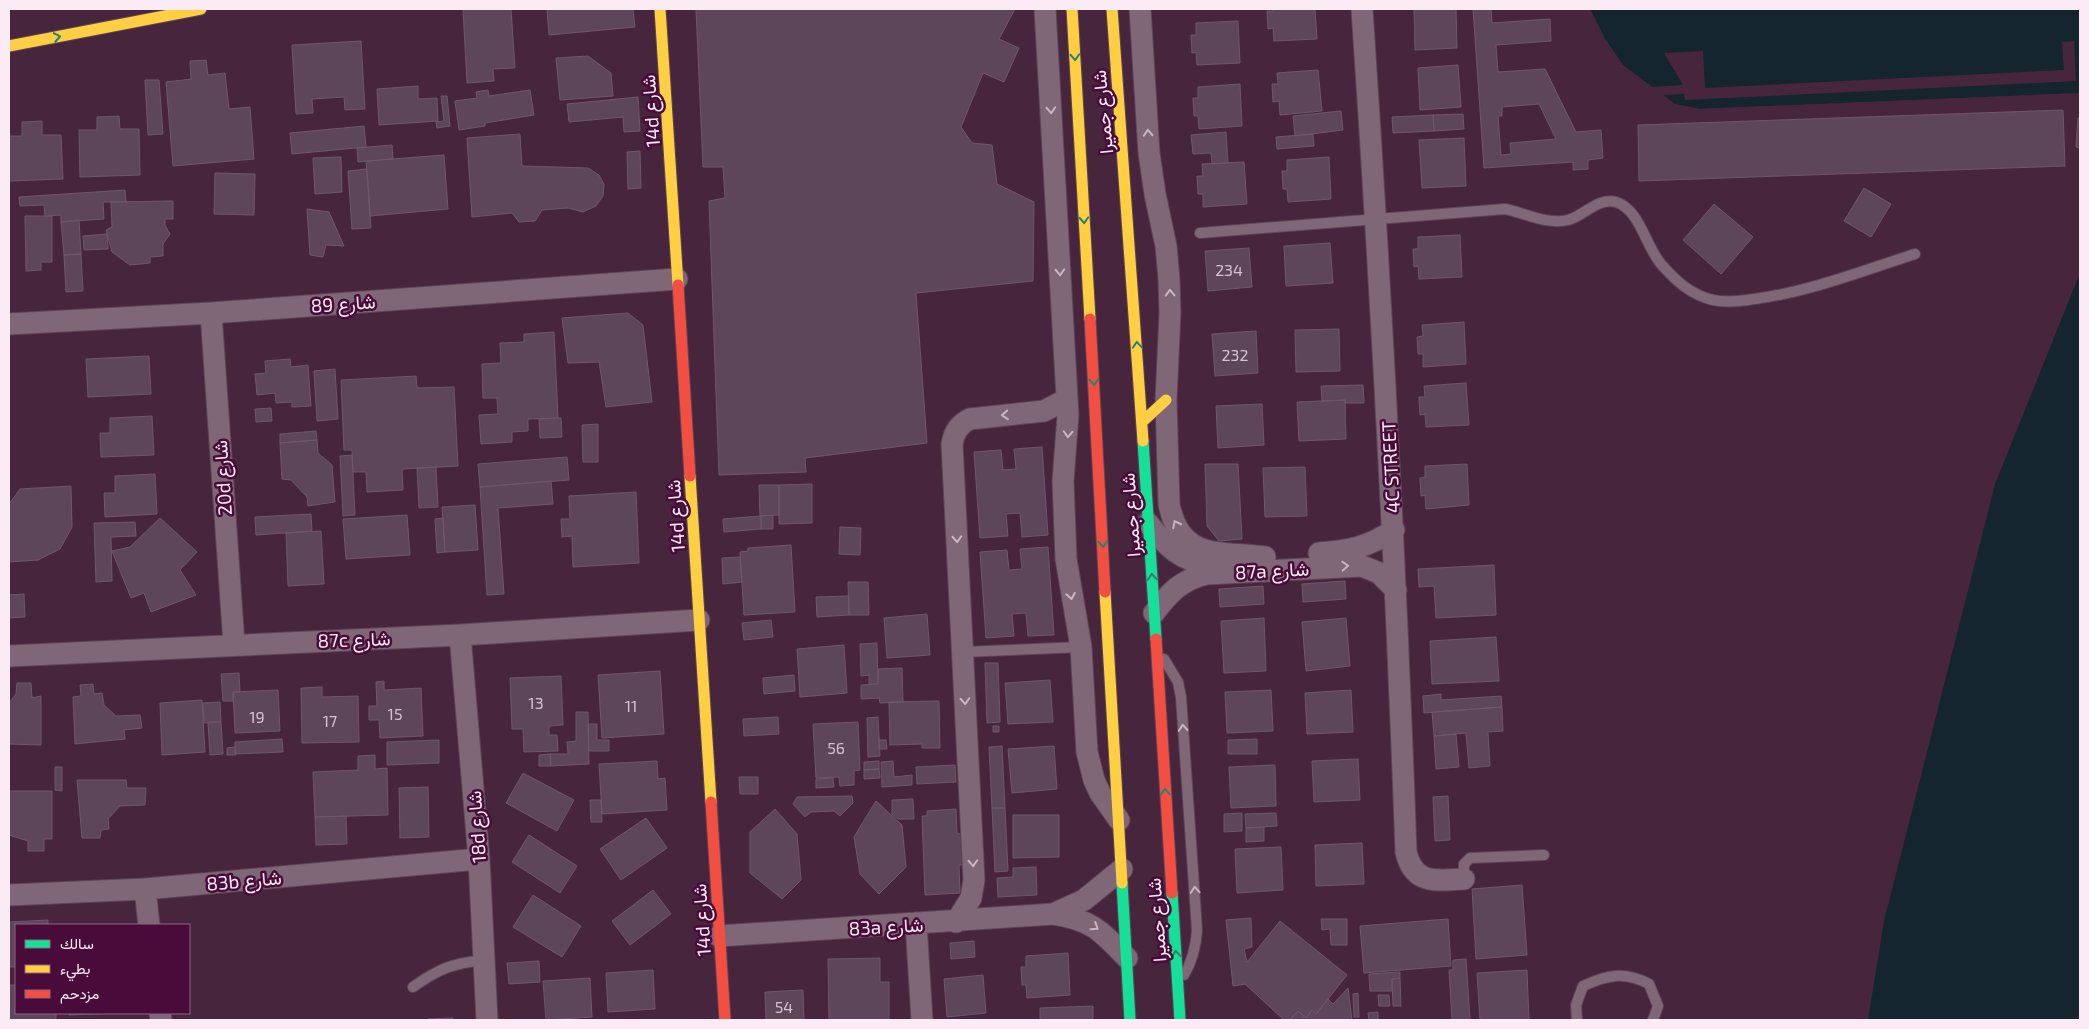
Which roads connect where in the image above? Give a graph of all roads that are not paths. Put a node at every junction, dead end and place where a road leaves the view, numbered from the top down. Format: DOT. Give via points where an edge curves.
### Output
graph roads {
  1 [pos="201,9"];
  2 [pos="660,9"];
  3 [pos="1045,9"];
  4 [pos="1072,9"];
  5 [pos="1112,9"];
  6 [pos="1140,9"];
  7 [pos="1362,9"];
  8 [pos="9,46"];
  9 [pos="1377,220"];
  10 [pos="1200,233"];
  11 [pos="1914,254"];
  12 [pos="677,279"];
  13 [pos="211,313"];
  14 [pos="9,324"];
  15 [pos="1068,399"];
  16 [pos="1166,400"];
  17 [pos="1142,422"];
  18 [pos="1148,523"];
  19 [pos="1394,530"];
  20 [pos="1265,557"];
  21 [pos="1396,590"];
  22 [pos="1154,613"];
  23 [pos="699,620"];
  24 [pos="460,635"];
  25 [pos="234,644"];
  26 [pos="1156,646"];
  27 [pos="1081,647"];
  28 [pos="962,652"];
  29 [pos="9,656"];
  30 [pos="1119,820"];
  31 [pos="1544,855"];
  32 [pos="479,859"];
  33 [pos="1122,869"];
  34 [pos="1464,879"];
  35 [pos="145,889"];
  36 [pos="9,895"];
  37 [pos="1053,914"];
  38 [pos="956,922"];
  39 [pos="149,924"];
  40 [pos="916,924"];
  41 [pos="720,936"];
  42 [pos="1127,958"];
  43 [pos="484,960"];
  44 [pos="413,987"];
  45 [pos="1178,987"];
  46 [pos="487,1020"];
  47 [pos="724,1020"];
  48 [pos="922,1020"];
  49 [pos="1130,1020"];
  50 [pos="1180,1020"];
  51 [pos="1577,1020"];
  52 [pos="1653,1020"];
  8 -- 1 [label="main road, one-way"];
  2 -- 12 [label="main road, 14d شارع"];
  3 -- 15 [label="street, one-way"];
  4 -- 30 [label="main road, شارع جميرا, one-way"];
  17 -- 5 [label="main road, شارع جميرا, one-way"];
  16 -- 6 [label="street, one-way" via="1169,279 1149,153"];
  7 -- 9 [label="street, 4C STREET"];
  9 -- 10 [label="lane"];
  9 -- 11 [label="lane" via="1505,209 1549,220 1566,220 1597,204 1616,202 1632,212 1650,249 1683,287 1706,298 1730,302 1784,295"];
  9 -- 19 [label="street, 4C STREET"];
  12 -- 13 [label="street, شارع 89"];
  12 -- 23 [label="main road, 14d شارع"];
  13 -- 14 [label="street, شارع 89"];
  13 -- 25 [label="street, 20d شارع"];
  15 -- 27 [label="street, one-way" via="1063,481 1065,550"];
  15 -- 28 [label="street, one-way" via="1036,413 970,418 963,422 954,436"];
  16 -- 17 [label="main road"];
  20 -- 16 [label="street, one-way" via="1205,551 1194,546 1177,528 1169,504"];
  17 -- 18 [label="main road, شارع جميرا"];
  18 -- 20 [label="street, 87a شارع" via="1169,548 1196,561 1206,563"];
  22 -- 18 [label="main road, شارع جميرا, one-way"];
  19 -- 20 [label="street, 87a شارع" via="1355,549"];
  19 -- 21 [label="street, 4C STREET"];
  22 -- 21 [label="street, 87a شارع, one-way" via="1174,588 1206,574 1362,566 1379,573"];
  21 -- 34 [label="street, 4C STREET" via="1408,862 1422,877 1431,880"];
  22 -- 26 [label="main road, شارع جميرا"];
  23 -- 24 [label="street, 87c شارع"];
  23 -- 41 [label="main road, 14d شارع"];
  24 -- 25 [label="street, 87c شارع"];
  24 -- 32 [label="street, 18d شارع"];
  25 -- 29 [label="street, 87c شارع"];
  45 -- 26 [label="main road, شارع جميرا, one-way"];
  45 -- 26 [label="lane, one-way" via="1194,954 1197,920 1181,696 1171,669"];
  27 -- 28 [label="lane"];
  27 -- 30 [label="street" via="1090,766 1100,793"];
  28 -- 38 [label="street, one-way" via="974,880 971,898"];
  30 -- 33 [label="main road, شارع جميرا"];
  31 -- 34 [label="lane" via="1470,858 1464,864"];
  32 -- 35 [label="street, 83b شارع"];
  32 -- 43 [label="street, 18d شارع"];
  33 -- 37 [label="street, 83a شارع" via="1084,900"];
  33 -- 42 [label="main road, شارع جميرا"];
  35 -- 36 [label="street, 83b شارع"];
  35 -- 39 [label="street"];
  37 -- 38 [label="street, 83a شارع"];
  37 -- 42 [label="street, 83a شارع, one-way" via="1086,922 1102,932"];
  38 -- 40 [label="street, 83a شارع"];
  40 -- 41 [label="street, 83a شارع"];
  40 -- 48 [label="street"];
  41 -- 47 [label="main road, 14d شارع"];
  42 -- 49 [label="main road, شارع جميرا"];
  43 -- 44 [label="lane" via="451,965"];
  43 -- 46 [label="street, 18d شارع"];
  45 -- 50 [label="main road, شارع جميرا"];
  51 -- 52 [label="lane" via="1576,1005 1583,986 1616,975 1638,978 1649,984 1658,1006"];
}
